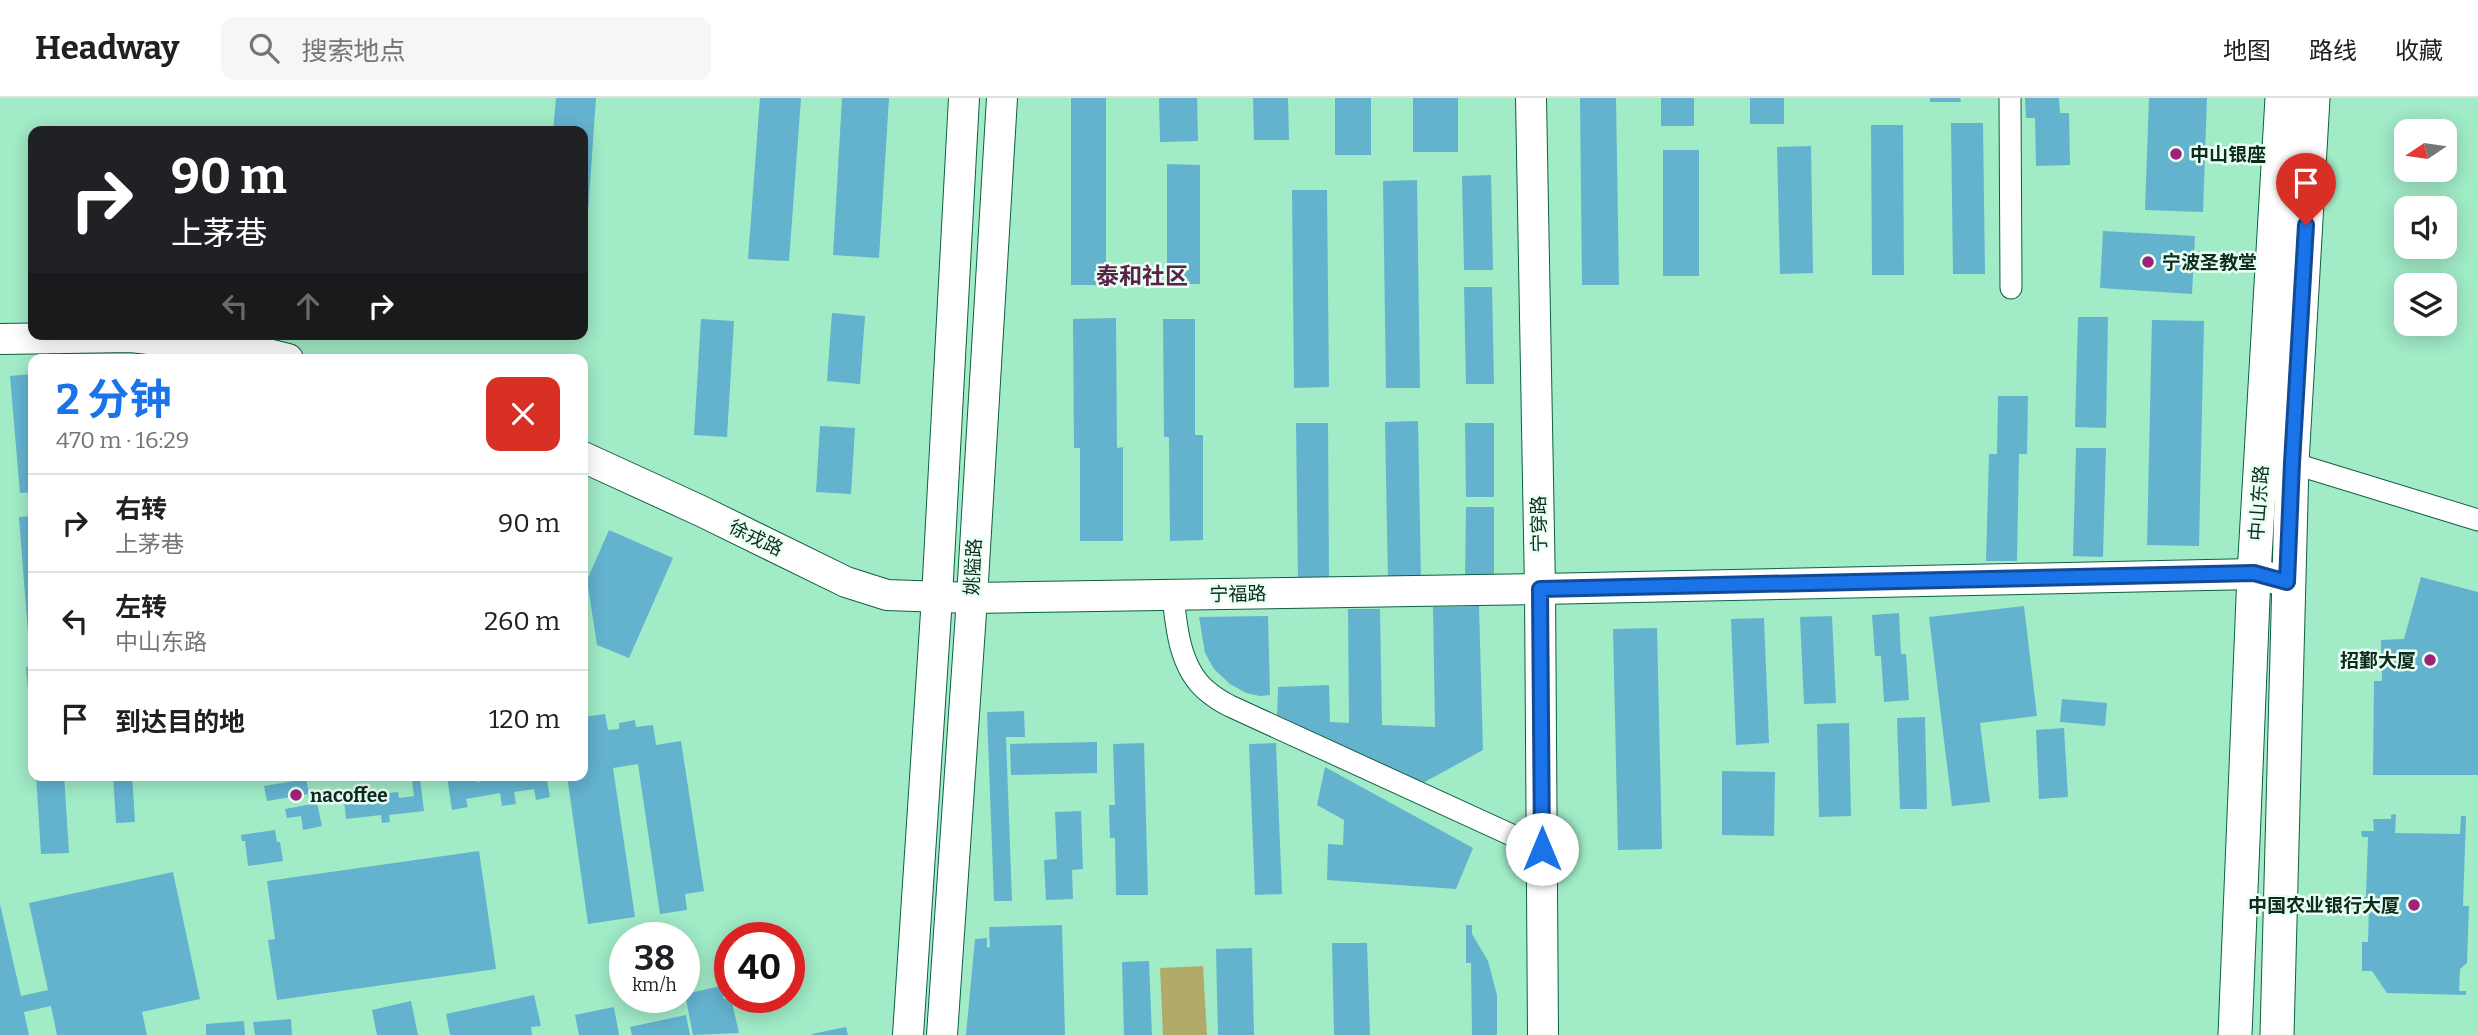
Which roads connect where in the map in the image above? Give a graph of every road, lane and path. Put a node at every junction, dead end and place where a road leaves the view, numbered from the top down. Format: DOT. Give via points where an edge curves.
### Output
graph roads {
  1 [pos="964,98"];
  2 [pos="1002,98"];
  3 [pos="1531,98"];
  4 [pos="2010,98"];
  5 [pos="2282,98"];
  6 [pos="2313,98"];
  7 [pos="2011,288"];
  8 [pos="0,339"];
  9 [pos="28,339"];
  10 [pos="158,340"];
  11 [pos="268,354"];
  12 [pos="588,459"];
  13 [pos="2292,463"];
  14 [pos="2478,520"];
  15 [pos="2254,573"];
  16 [pos="2287,582"];
  17 [pos="1540,589"];
  18 [pos="1172,595"];
  19 [pos="936,597"];
  20 [pos="972,598"];
  21 [pos="1542,849"];
  22 [pos="908,1035"];
  23 [pos="942,1035"];
  24 [pos="1543,1035"];
  25 [pos="2235,1035"];
  26 [pos="2277,1035"];
  1 -- 19 [label="street, 姚隘路"];
  2 -- 20 [label="street, 姚隘路"];
  3 -- 17 [label="street, 宁穿路"];
  4 -- 7 [label="street"];
  5 -- 15 [label="main road, 中山东路"];
  6 -- 13 [label="main road, 中山东路"];
  8 -- 9 [label="street"];
  10 -- 11 [label="street"];
  12 -- 19 [label="street, 徐戎路" via="846,582 887,595"];
  13 -- 14 [label="street"];
  13 -- 16 [label="main road, 中山东路"];
  15 -- 16 [label="street, 宁福路"];
  15 -- 17 [label="street, 宁福路"];
  15 -- 25 [label="main road, 中山东路"];
  16 -- 26 [label="main road, 中山东路"];
  17 -- 18 [label="street, 宁福路"];
  17 -- 21 [label="street, 宁穿路"];
  18 -- 20 [label="street, 宁福路"];
  18 -- 21 [label="street" via="1186,661 1207,692"];
  19 -- 20 [label="street, 宁福路"];
  19 -- 22 [label="street, 姚隘路"];
  20 -- 23 [label="street, 姚隘路"];
  21 -- 24 [label="street, 宁穿路"];
}
